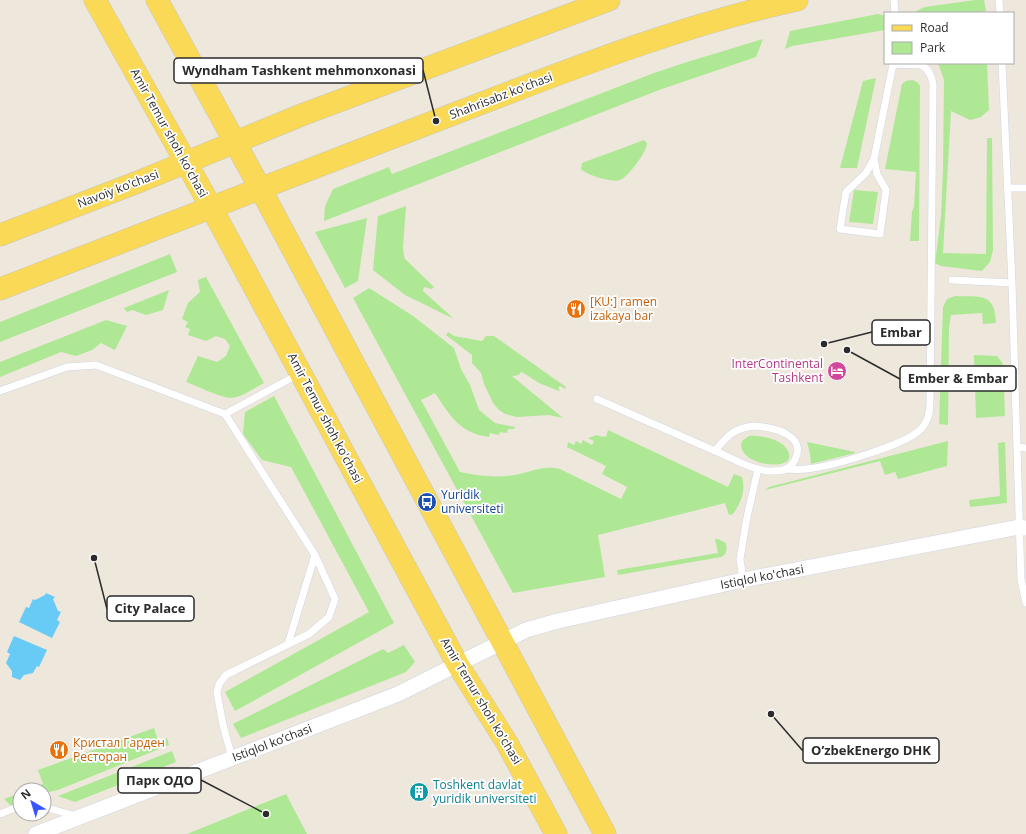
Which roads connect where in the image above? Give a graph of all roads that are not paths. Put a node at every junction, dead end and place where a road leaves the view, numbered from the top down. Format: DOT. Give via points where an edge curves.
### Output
graph roads {
  1 [pos="96,0"];
  2 [pos="157,0"];
  3 [pos="609,0"];
  4 [pos="797,0"];
  5 [pos="894,0"];
  6 [pos="1000,0"];
  7 [pos="895,12"];
  8 [pos="1000,12"];
  9 [pos="893,64"];
  10 [pos="1002,64"];
  11 [pos="235,142"];
  12 [pos="874,159"];
  13 [pos="185,163"];
  14 [pos="260,188"];
  15 [pos="1008,188"];
  16 [pos="1026,188"];
  17 [pos="211,207"];
  18 [pos="0,235"];
  19 [pos="952,280"];
  20 [pos="1012,283"];
  21 [pos="0,289"];
  22 [pos="300,373"];
  23 [pos="0,391"];
  24 [pos="597,399"];
  25 [pos="225,414"];
  26 [pos="1018,446"];
  27 [pos="1026,448"];
  28 [pos="715,451"];
  29 [pos="758,469"];
  30 [pos="785,469"];
  31 [pos="1023,489"];
  32 [pos="1023,527"];
  33 [pos="315,555"];
  34 [pos="744,580"];
  35 [pos="1026,603"];
  36 [pos="502,642"];
  37 [pos="288,644"];
  38 [pos="458,665"];
  39 [pos="232,758"];
  40 [pos="12,809"];
  41 [pos="52,809"];
  42 [pos="0,814"];
  43 [pos="80,817"];
  44 [pos="36,834"];
  45 [pos="556,834"];
  46 [pos="605,834"];
  1 -- 13 [label="main road, Amir Temur shoh ko'chasi"];
  2 -- 11 [label="main road"];
  3 -- 11 [label="main road"];
  4 -- 14 [label="main road, Shahrisabz ko'chasi" via="644,43"];
  5 -- 7 [label="lane"];
  6 -- 8 [label="lane"];
  9 -- 12 [label="lane"];
  9 -- 30 [label="lane" via="921,65 930,72 932,80 928,417 922,428 907,439 844,462 807,469"];
  10 -- 15 [label="lane"];
  11 -- 13 [label="main road, Navoiy ko'chasi"];
  11 -- 14 [label="main road"];
  12 -- 12 [label="lane" via="866,173 846,192 840,229 880,234 886,190 877,174"];
  13 -- 17 [label="main road, Amir Temur shoh ko'chasi"];
  13 -- 18 [label="main road, Navoiy ko'chasi"];
  14 -- 17 [label="main road, Shahrisabz ko'chasi"];
  14 -- 36 [label="main road"];
  15 -- 16 [label="lane"];
  15 -- 20 [label="lane"];
  17 -- 21 [label="main road"];
  17 -- 22 [label="main road, Amir Temur shoh ko'chasi"];
  19 -- 20 [label="lane"];
  20 -- 26 [label="lane"];
  22 -- 25 [label="lane"];
  22 -- 38 [label="main road, Amir Temur shoh ko'chasi"];
  23 -- 25 [label="lane" via="67,367 96,365"];
  24 -- 28 [label="lane"];
  25 -- 33 [label="lane"];
  26 -- 27 [label="lane"];
  26 -- 31 [label="lane"];
  28 -- 29 [label="lane"];
  28 -- 30 [label="lane" via="739,429 754,426 779,431 793,438 798,447 796,458"];
  29 -- 30 [label="lane"];
  29 -- 34 [label="lane" via="740,559"];
  31 -- 32 [label="lane"];
  32 -- 34 [label="street, Istiqlol ko'chasi"];
  32 -- 35 [label="lane" via="1021,580"];
  33 -- 37 [label="lane"];
  33 -- 37 [label="lane" via="335,599 329,617 309,634"];
  34 -- 36 [label="street, Istiqlol ko'chasi" via="558,621 526,630"];
  36 -- 38 [label="street, Istiqlol ko‘chasi"];
  36 -- 46 [label="main road"];
  37 -- 39 [label="lane" via="226,675 219,684 217,693 220,712"];
  38 -- 39 [label="street, Istiqlol ko‘chasi" via="398,694"];
  38 -- 45 [label="main road, Amir Temur shoh ko'chasi" via="507,743"];
  39 -- 43 [label="street, Istiqlol ko‘chasi"];
  40 -- 42 [label="lane"];
  41 -- 43 [label="lane"];
  43 -- 44 [label="street, Istiqlol ko‘chasi"];
}
